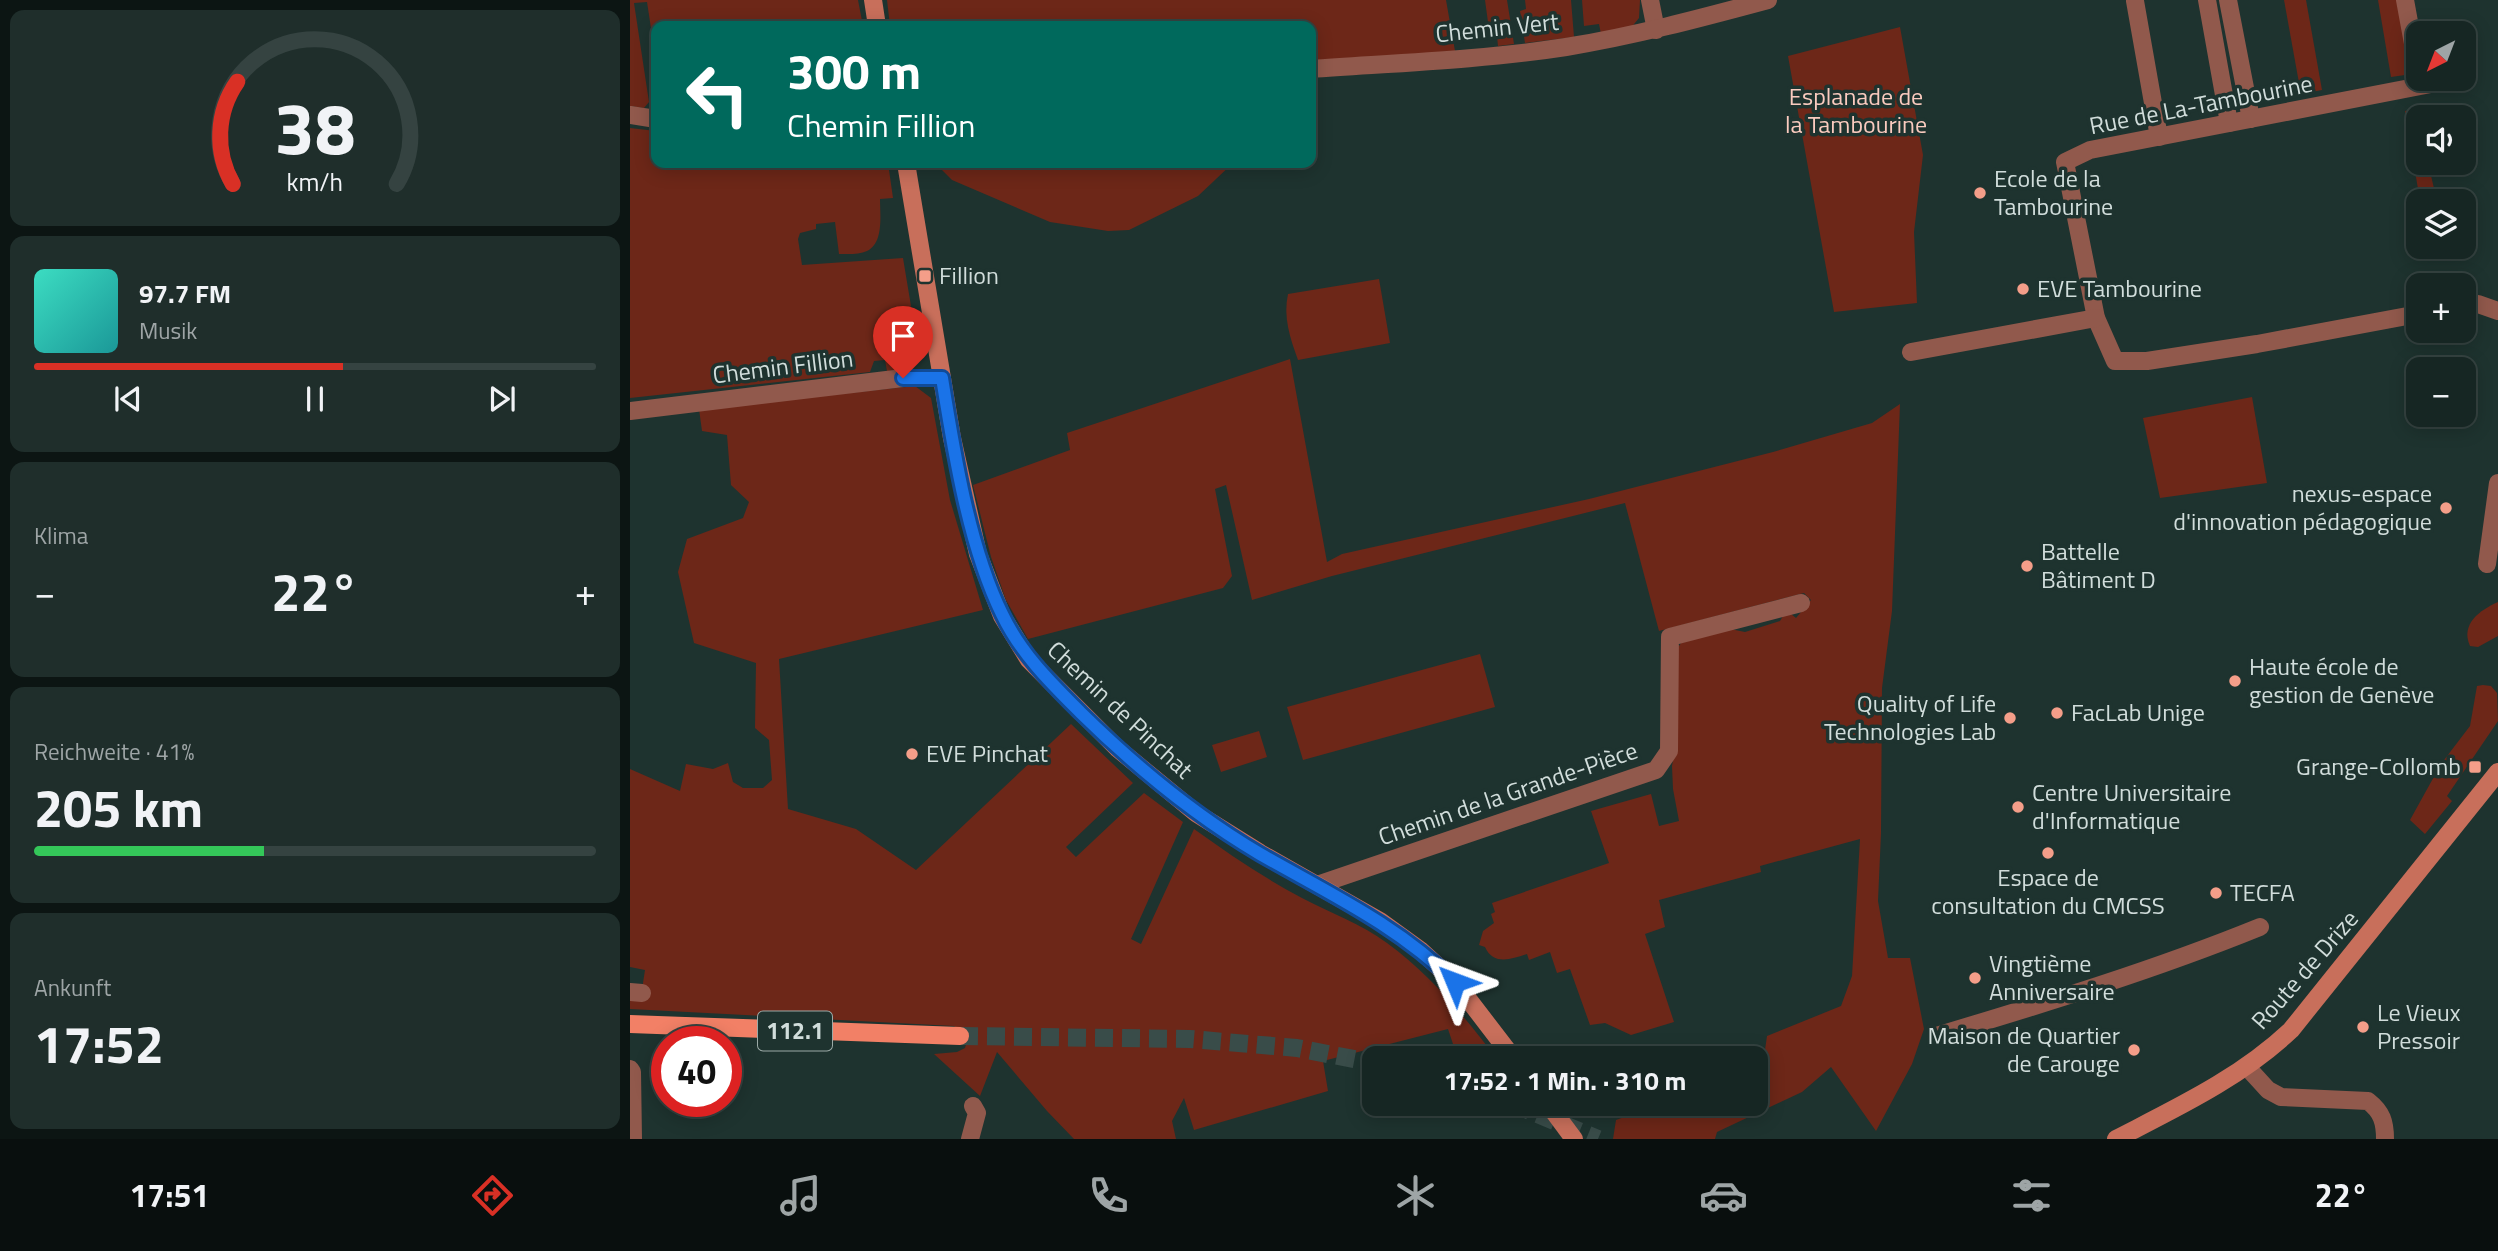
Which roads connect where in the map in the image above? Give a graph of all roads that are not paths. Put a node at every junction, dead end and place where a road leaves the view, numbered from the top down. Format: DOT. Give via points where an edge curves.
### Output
graph roads {
  1 [pos="873,0"];
  2 [pos="1650,0"];
  3 [pos="1768,0"];
  4 [pos="2207,0"];
  5 [pos="2228,0"];
  6 [pos="2405,0"];
  7 [pos="2134,1"];
  8 [pos="876,21"];
  9 [pos="2409,21"];
  10 [pos="1656,30"];
  11 [pos="1316,69"];
  12 [pos="2406,82"];
  13 [pos="630,115"];
  14 [pos="651,118"];
  15 [pos="2251,119"];
  16 [pos="2229,123"];
  17 [pos="2159,137"];
  18 [pos="907,168"];
  19 [pos="2476,304"];
  20 [pos="2498,311"];
  21 [pos="2406,316"];
  22 [pos="2095,318"];
  23 [pos="1911,352"];
  24 [pos="942,378"];
  25 [pos="630,411"];
  26 [pos="2498,483"];
  27 [pos="2487,564"];
  28 [pos="1801,603"];
  29 [pos="2498,764"];
  30 [pos="2493,777"];
  31 [pos="1317,885"];
  32 [pos="2260,927"];
  33 [pos="630,1024"];
  34 [pos="1936,1036"];
  35 [pos="960,1037"];
  36 [pos="1504,1046"];
  37 [pos="2247,1067"];
  38 [pos="630,1069"];
  39 [pos="973,1107"];
  40 [pos="1557,1116"];
  41 [pos="633,1139"];
  42 [pos="970,1139"];
  43 [pos="1574,1139"];
  44 [pos="2116,1139"];
  45 [pos="2385,1139"];
  1 -- 8 [label="street"];
  2 -- 10 [label="street"];
  3 -- 10 [label="street, Chemin Vert"];
  4 -- 16 [label="street"];
  5 -- 15 [label="street"];
  6 -- 9 [label="street"];
  7 -- 17 [label="street"];
  10 -- 11 [label="street, Chemin Vert" via="1566,47"];
  12 -- 15 [label="street, Rue de La-Tambourine"];
  13 -- 14 [label="street"];
  15 -- 16 [label="street, Rue de La-Tambourine"];
  16 -- 17 [label="street, Rue de La-Tambourine"];
  17 -- 22 [label="street, Rue de La-Tambourine" via="2090,150 2065,162"];
  18 -- 24 [label="street, Chemin de Pinchat"];
  19 -- 20 [label="street"];
  21 -- 22 [label="street, Rue de La-Tambourine" via="2147,362 2115,361"];
  22 -- 23 [label="street"];
  24 -- 25 [label="street, Chemin Fillion" via="903,378"];
  24 -- 31 [label="street, Chemin de Pinchat" via="978,554 1002,615 1030,660 1117,748 1196,813"];
  26 -- 27 [label="street"];
  28 -- 31 [label="street, Chemin de la Grande-Pièce" via="1670,637 1669,751 1656,770"];
  29 -- 30 [label="street, Route de Drize"];
  30 -- 37 [label="street, Route de Drize" via="2303,1017"];
  31 -- 36 [label="street, Chemin de Pinchat" via="1420,950 1455,982"];
  32 -- 34 [label="street" via="2116,981"];
  33 -- 35 [label="main road, 112.1"];
  37 -- 44 [label="street, Route de Drize"];
  37 -- 45 [label="street" via="2281,1097 2368,1101 2382,1116"];
  38 -- 41 [label="street"];
  39 -- 42 [label="street" via="977,1113"];
  40 -- 43 [label="street"];
}
